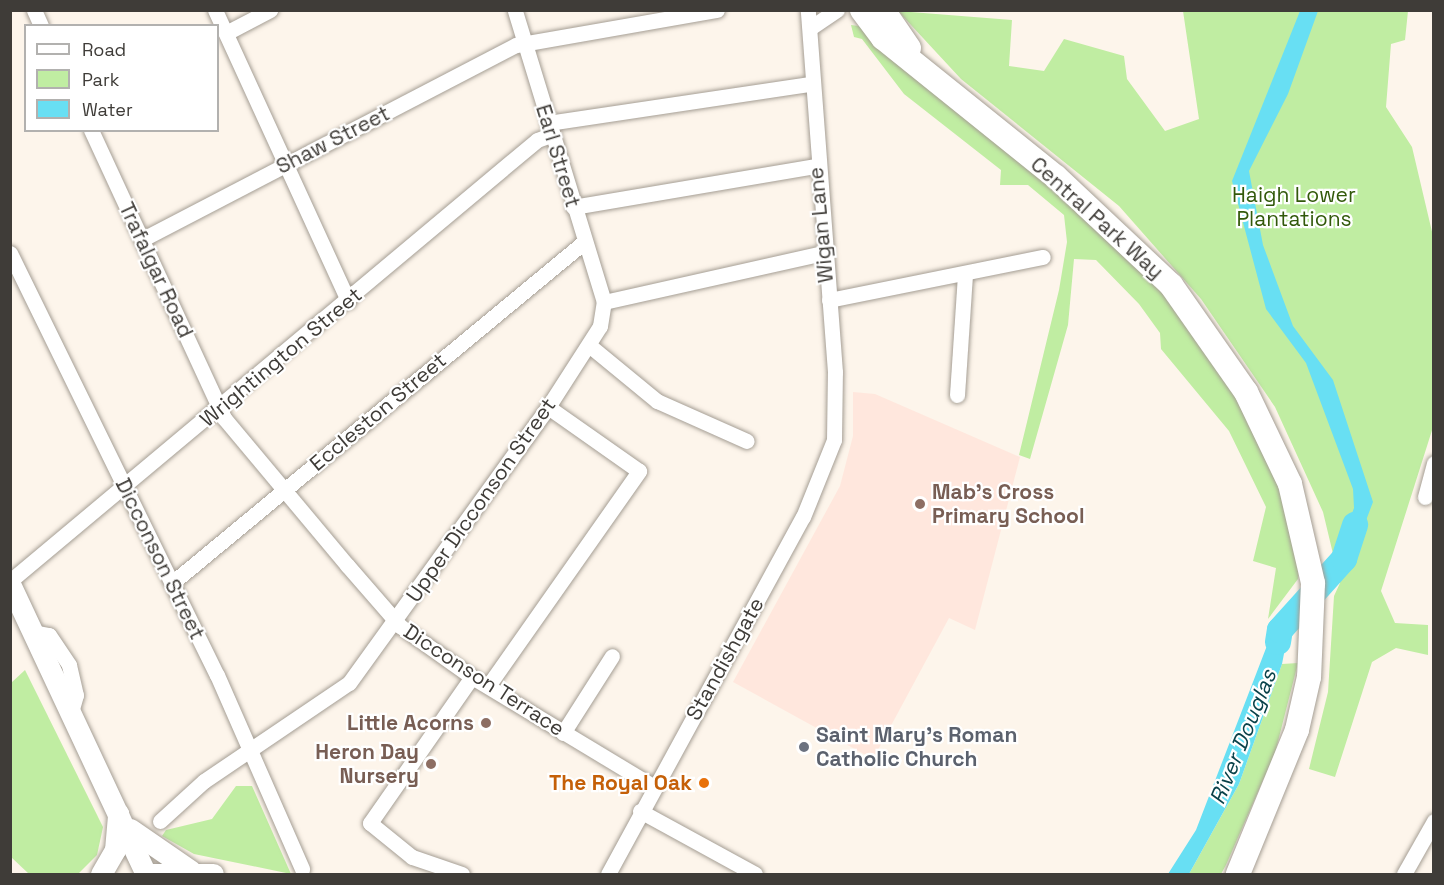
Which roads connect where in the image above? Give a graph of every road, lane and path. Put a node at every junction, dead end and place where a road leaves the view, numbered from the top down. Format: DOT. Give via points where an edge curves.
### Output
graph roads {
  1 [pos="34,10"];
  2 [pos="215,10"];
  3 [pos="270,10"];
  4 [pos="515,10"];
  5 [pos="717,10"];
  6 [pos="808,10"];
  7 [pos="837,10"];
  8 [pos="862,10"];
  9 [pos="883,10"];
  10 [pos="40,24"];
  11 [pos="813,26"];
  12 [pos="226,33"];
  13 [pos="524,42"];
  14 [pos="925,72"];
  15 [pos="810,84"];
  16 [pos="549,129"];
  17 [pos="92,132"];
  18 [pos="287,164"];
  19 [pos="815,166"];
  20 [pos="573,207"];
  21 [pos="143,239"];
  22 [pos="584,242"];
  23 [pos="10,253"];
  24 [pos="824,253"];
  25 [pos="1043,257"];
  26 [pos="965,273"];
  27 [pos="829,300"];
  28 [pos="348,301"];
  29 [pos="604,302"];
  30 [pos="590,346"];
  31 [pos="957,395"];
  32 [pos="548,407"];
  33 [pos="220,409"];
  34 [pos="834,440"];
  35 [pos="747,441"];
  36 [pos="1434,463"];
  37 [pos="126,489"];
  38 [pos="286,490"];
  39 [pos="1425,497"];
  40 [pos="10,582"];
  41 [pos="172,582"];
  42 [pos="396,621"];
  43 [pos="612,656"];
  44 [pos="472,677"];
  45 [pos="488,686"];
  46 [pos="563,733"];
  47 [pos="252,751"];
  48 [pos="654,787"];
  49 [pos="640,811"];
  50 [pos="121,817"];
  51 [pos="160,820"];
  52 [pos="1434,821"];
  53 [pos="1429,839"];
  54 [pos="302,868"];
  55 [pos="191,871"];
  56 [pos="1238,871"];
  57 [pos="101,874"];
  58 [pos="146,874"];
  59 [pos="213,874"];
  60 [pos="462,874"];
  61 [pos="608,874"];
  62 [pos="755,874"];
  63 [pos="1404,874"];
  1 -- 10 [label="street"];
  2 -- 12 [label="street"];
  3 -- 12 [label="street"];
  4 -- 13 [label="street, Earl Street"];
  5 -- 13 [label="street, Shaw Street"];
  6 -- 11 [label="street, Wigan Lane"];
  7 -- 11 [label="street"];
  8 -- 14 [label="highway, Central Park Way" via="883,38"];
  9 -- 14 [label="highway, Central Park Way"];
  11 -- 15 [label="street, Wigan Lane"];
  12 -- 18 [label="street"];
  13 -- 16 [label="street, Earl Street"];
  13 -- 18 [label="street, Shaw Street"];
  14 -- 56 [label="highway, Central Park Way" via="1125,237 1199,320 1246,392 1286,474 1311,569 1314,616 1297,730"];
  15 -- 16 [label="street"];
  15 -- 19 [label="street, Wigan Lane"];
  16 -- 20 [label="street, Earl Street"];
  16 -- 28 [label="street, Wrightington Street"];
  17 -- 21 [label="street, Trafalgar Road"];
  18 -- 21 [label="street, Shaw Street"];
  18 -- 28 [label="street"];
  19 -- 20 [label="street"];
  19 -- 24 [label="street, Wigan Lane"];
  20 -- 22 [label="street, Earl Street"];
  21 -- 33 [label="street, Trafalgar Road"];
  22 -- 29 [label="street, Earl Street"];
  22 -- 38 [label="street, Eccleston Street"];
  23 -- 37 [label="street, Dicconson Street"];
  24 -- 27 [label="street, Wigan Lane"];
  24 -- 29 [label="street"];
  25 -- 26 [label="street"];
  26 -- 27 [label="street"];
  26 -- 31 [label="street"];
  27 -- 34 [label="street, Wigan Lane"];
  28 -- 33 [label="street, Wrightington Street"];
  29 -- 30 [label="street, Upper Dicconson Street"];
  30 -- 32 [label="street, Upper Dicconson Street"];
  30 -- 35 [label="street" via="657,401"];
  32 -- 42 [label="street, Upper Dicconson Street"];
  32 -- 45 [label="street" via="639,471"];
  33 -- 37 [label="street, Wrightington Street"];
  33 -- 38 [label="street, Dicconson Terrace"];
  34 -- 48 [label="street, Standishgate" via="803,517"];
  36 -- 39 [label="street"];
  37 -- 40 [label="street, Wrightington Street"];
  37 -- 41 [label="street, Dicconson Street"];
  38 -- 41 [label="street, Eccleston Street"];
  38 -- 42 [label="street, Dicconson Terrace"];
  40 -- 50 [label="main road"];
  41 -- 47 [label="street, Dicconson Street"];
  42 -- 44 [label="street, Dicconson Terrace"];
  42 -- 47 [label="street, Upper Dicconson Street" via="349,683"];
  43 -- 46 [label="street"];
  44 -- 45 [label="street, Dicconson Terrace"];
  44 -- 60 [label="street" via="370,823 412,857"];
  45 -- 46 [label="street, Dicconson Terrace"];
  46 -- 48 [label="street, Dicconson Terrace"];
  47 -- 51 [label="street, Upper Dicconson Street" via="204,782"];
  47 -- 54 [label="street, Dicconson Street"];
  48 -- 49 [label="street, Standishgate"];
  49 -- 61 [label="street, Standishgate"];
  49 -- 62 [label="street"];
  50 -- 55 [label="main road"];
  50 -- 57 [label="main road" via="115,850"];
  50 -- 58 [label="main road"];
  52 -- 53 [label="street"];
  53 -- 63 [label="street"];
  55 -- 58 [label="main road"];
  55 -- 59 [label="main road"];
}
